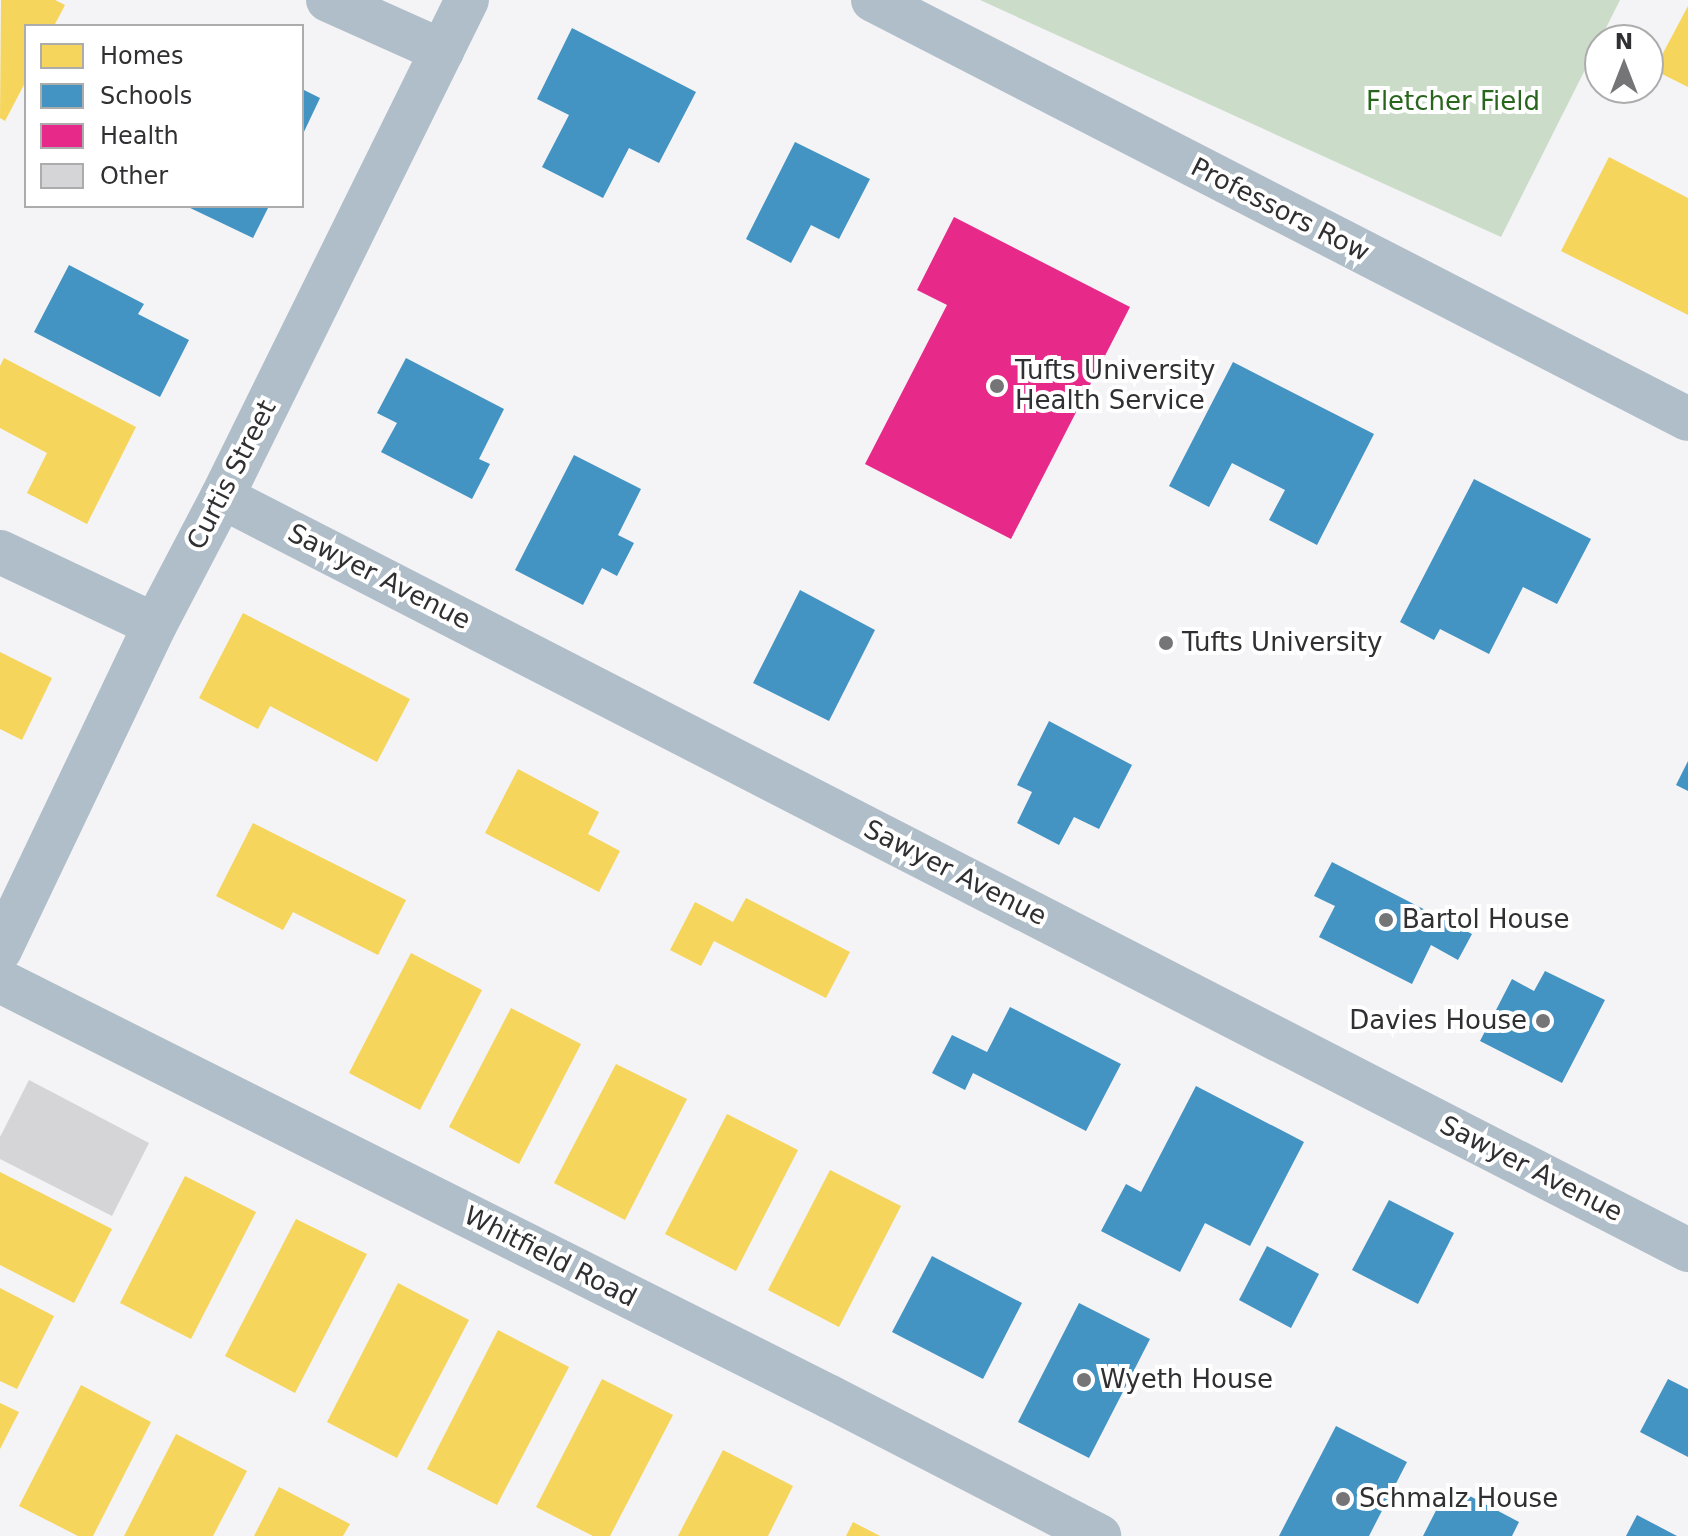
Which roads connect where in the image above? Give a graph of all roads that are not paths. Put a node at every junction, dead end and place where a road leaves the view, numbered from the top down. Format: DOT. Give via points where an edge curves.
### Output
graph roads {
  1 [pos="328,0"];
  2 [pos="467,0"];
  3 [pos="873,0"];
  4 [pos="442,51"];
  5 [pos="1688,419"];
  6 [pos="222,497"];
  7 [pos="0,552"];
  8 [pos="155,625"];
  9 [pos="0,950"];
  10 [pos="0,981"];
  11 [pos="1688,1250"];
  12 [pos="1099,1536"];
  1 -- 4 [label="street"];
  2 -- 4 [label="street, Curtis Street"];
  3 -- 5 [label="street, Professors Row"];
  4 -- 6 [label="street, Curtis Street"];
  6 -- 8 [label="street, Curtis Street"];
  6 -- 11 [label="street, Sawyer Avenue"];
  7 -- 8 [label="street"];
  8 -- 9 [label="street, Curtis Street"];
  10 -- 12 [label="street, Whitfield Road"];
}
